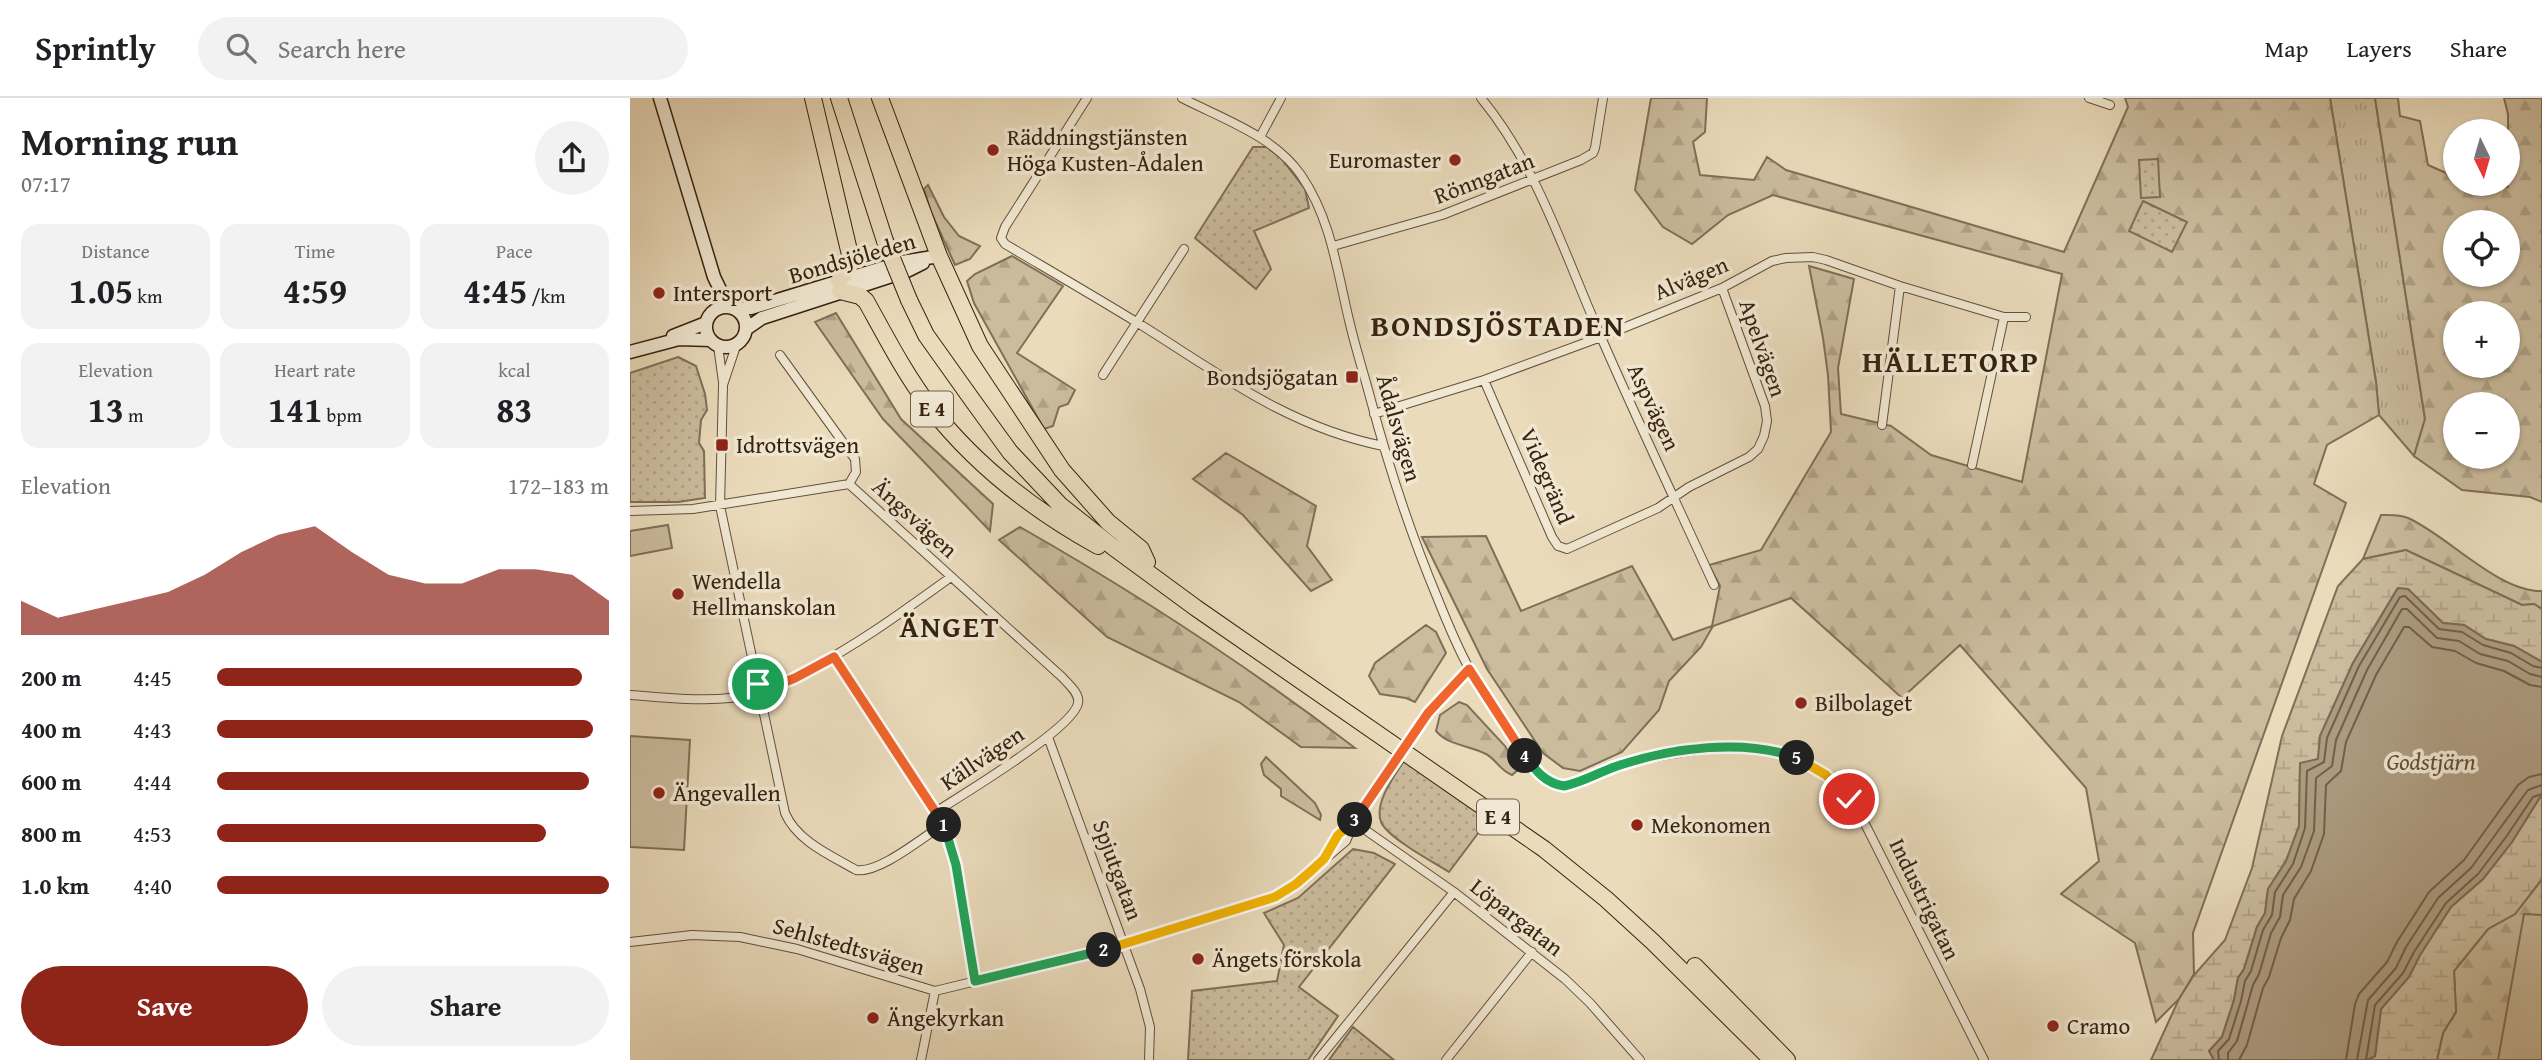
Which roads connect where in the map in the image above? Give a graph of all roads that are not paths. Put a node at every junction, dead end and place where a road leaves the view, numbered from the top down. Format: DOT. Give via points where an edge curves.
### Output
graph roads {
  1 [pos="660,98"];
  2 [pos="813,98"];
  3 [pos="839,98"];
  4 [pos="880,98"];
  5 [pos="1087,98"];
  6 [pos="1182,98"];
  7 [pos="1281,98"];
  8 [pos="1481,98"];
  9 [pos="1603,98"];
  10 [pos="2089,98"];
  11 [pos="2110,105"];
  12 [pos="1260,137"];
  13 [pos="1534,180"];
  14 [pos="1333,246"];
  15 [pos="1184,249"];
  16 [pos="939,256"];
  17 [pos="714,276"];
  18 [pos="839,286"];
  19 [pos="1900,286"];
  20 [pos="1722,288"];
  21 [pos="732,307"];
  22 [pos="2004,317"];
  23 [pos="2026,317"];
  24 [pos="708,319"];
  25 [pos="1137,322"];
  26 [pos="746,329"];
  27 [pos="1601,337"];
  28 [pos="660,343"];
  29 [pos="714,343"];
  30 [pos="736,345"];
  31 [pos="630,352"];
  32 [pos="780,355"];
  33 [pos="1103,374"];
  34 [pos="1484,380"];
  35 [pos="723,385"];
  36 [pos="972,401"];
  37 [pos="1374,414"];
  38 [pos="1882,425"];
  39 [pos="1383,446"];
  40 [pos="1972,465"];
  41 [pos="849,484"];
  42 [pos="1675,498"];
  43 [pos="720,506"];
  44 [pos="630,510"];
  45 [pos="1127,556"];
  46 [pos="1147,562"];
  47 [pos="951,577"];
  48 [pos="1714,585"];
  49 [pos="834,657"];
  50 [pos="1469,669"];
  51 [pos="760,692"];
  52 [pos="630,695"];
  53 [pos="1048,737"];
  54 [pos="1572,785"];
  55 [pos="937,811"];
  56 [pos="1354,822"];
  57 [pos="944,824"];
  58 [pos="1454,892"];
  59 [pos="630,942"];
  60 [pos="1125,945"];
  61 [pos="1532,953"];
  62 [pos="975,981"];
  63 [pos="935,991"];
  64 [pos="922,1060"];
  65 [pos="1149,1060"];
  66 [pos="1318,1060"];
  67 [pos="1446,1060"];
  68 [pos="1640,1060"];
  69 [pos="1772,1060"];
  70 [pos="1787,1060"];
  71 [pos="1984,1060"];
  1 -- 17 [label="main road"];
  2 -- 18 [label="highway" via="851,259"];
  3 -- 36 [label="highway, E 4, bridge" via="909,300 926,335"];
  4 -- 16 [label="highway, E 4"];
  5 -- 25 [label="street" via="1005,227 1002,240"];
  6 -- 12 [label="street, Ådalsvägen"];
  7 -- 12 [label="street"];
  8 -- 13 [label="street, Aspvägen"];
  9 -- 13 [label="street, Rönngatan" via="1593,153"];
  10 -- 11 [label="street"];
  12 -- 14 [label="street, Ådalsvägen" via="1298,172 1321,210"];
  13 -- 14 [label="street, Rönngatan" via="1442,215"];
  13 -- 27 [label="street, Aspvägen"];
  14 -- 37 [label="street, Ådalsvägen"];
  15 -- 25 [label="street"];
  16 -- 18 [label="main road, Bondsjöleden" via="902,262"];
  16 -- 46 [label="highway, E 4" via="969,324 1022,412 1088,502 1141,550"];
  17 -- 21 [label="main road"];
  17 -- 24 [label="main road"];
  18 -- 21 [label="main road, Bondsjöleden" via="751,308"];
  18 -- 26 [label="main road, Bondsjöleden"];
  18 -- 45 [label="highway, E 4" via="866,301 929,406 981,465 1082,537"];
  19 -- 20 [label="street, Alvägen" via="1826,260 1798,257 1772,261"];
  19 -- 22 [label="street, Alvägen"];
  19 -- 38 [label="street"];
  20 -- 27 [label="street, Alvägen"];
  20 -- 42 [label="street, Apelvägen" via="1765,406 1764,436 1749,457"];
  21 -- 24 [label="main road" via="716,309"];
  21 -- 26 [label="main road" via="743,317"];
  22 -- 23 [label="street, Alvägen"];
  22 -- 40 [label="street"];
  24 -- 28 [label="main road"];
  24 -- 29 [label="main road"];
  25 -- 33 [label="street"];
  25 -- 39 [label="street" via="1283,412 1355,441"];
  26 -- 30 [label="main road"];
  27 -- 34 [label="street, Alvägen"];
  27 -- 42 [label="street, Aspvägen"];
  28 -- 29 [label="main road" via="686,338"];
  28 -- 31 [label="main road"];
  29 -- 30 [label="main road" via="728,348"];
  29 -- 35 [label="street"];
  30 -- 35 [label="street"];
  32 -- 41 [label="street" via="855,459 856,472"];
  34 -- 37 [label="street, Alvägen"];
  34 -- 42 [label="street, Videgränd" via="1558,546 1567,549"];
  35 -- 43 [label="street"];
  36 -- 45 [label="highway, E 4" via="1045,489 1076,519"];
  36 -- 46 [label="highway, E 4" via="1062,493"];
  37 -- 39 [label="street, Ådalsvägen"];
  39 -- 50 [label="street, Ådalsvägen" via="1429,577"];
  41 -- 43 [label="street, Ängsvägen"];
  41 -- 47 [label="street, Ängsvägen"];
  42 -- 48 [label="street, Aspvägen"];
  43 -- 44 [label="street, Ängsvägen"];
  43 -- 51 [label="street"];
  45 -- 69 [label="highway, E 4" via="1544,849 1653,942"];
  46 -- 70 [label="highway, E 4" via="1576,862 1672,944"];
  47 -- 49 [label="street"];
  47 -- 53 [label="street, Ängsvägen" via="1077,694 1075,711"];
  49 -- 51 [label="street"];
  49 -- 55 [label="street"];
  50 -- 54 [label="street, Ådalsvägen" via="1543,778"];
  50 -- 56 [label="street, Sehlstedtsvägen, bridge" via="1423,720"];
  51 -- 52 [label="street" via="712,699"];
  51 -- 57 [label="street" via="785,813 789,824 810,842 856,870 870,871"];
  53 -- 55 [label="street, Källvägen"];
  53 -- 60 [label="street, Spjutgatan"];
  54 -- 71 [label="street, Industrigatan" via="1634,761 1726,747 1772,750 1826,775 1868,828"];
  55 -- 57 [label="street"];
  56 -- 58 [label="street, Löpargatan"];
  56 -- 60 [label="street, Sehlstedtsvägen" via="1346,841 1275,897"];
  57 -- 62 [label="street" via="956,865"];
  58 -- 61 [label="street, Löpargatan"];
  58 -- 66 [label="street"];
  59 -- 63 [label="street, Sehlstedtsvägen" via="692,935 740,937 797,949"];
  60 -- 62 [label="street, Sehlstedtsvägen"];
  60 -- 65 [label="street, Spjutgatan" via="1150,1027"];
  61 -- 67 [label="street"];
  61 -- 68 [label="street, Löpargatan" via="1590,1003"];
  62 -- 63 [label="street, Sehlstedtsvägen"];
  63 -- 64 [label="street"];
}
